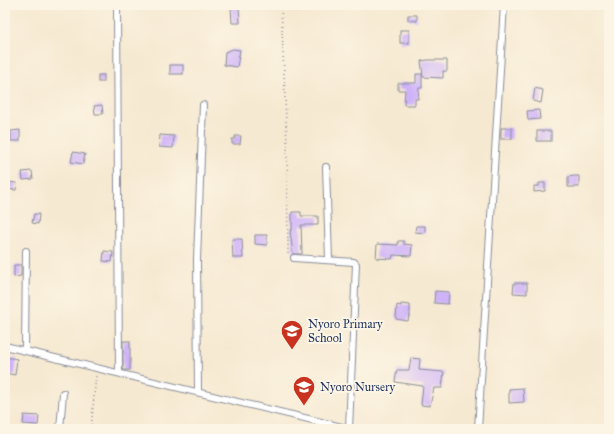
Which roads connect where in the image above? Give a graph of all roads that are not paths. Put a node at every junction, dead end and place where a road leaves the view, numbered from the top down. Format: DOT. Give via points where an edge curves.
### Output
graph roads {
  1 [pos="117,5"];
  2 [pos="504,5"];
  3 [pos="203,105"];
  4 [pos="326,167"];
  5 [pos="26,251"];
  6 [pos="294,258"];
  7 [pos="329,260"];
  8 [pos="5,346"];
  9 [pos="25,351"];
  10 [pos="119,373"];
  11 [pos="198,392"];
  12 [pos="63,393"];
  13 [pos="60,429"];
  14 [pos="350,429"];
  15 [pos="478,429"];
  1 -- 10 [label="street"];
  2 -- 15 [label="street"];
  3 -- 11 [label="street" via="197,259"];
  4 -- 7 [label="street"];
  5 -- 9 [label="street"];
  6 -- 7 [label="street"];
  7 -- 14 [label="street" via="356,264"];
  8 -- 9 [label="street"];
  9 -- 10 [label="street"];
  10 -- 11 [label="street"];
  11 -- 14 [label="street"];
  12 -- 13 [label="street"];
}
